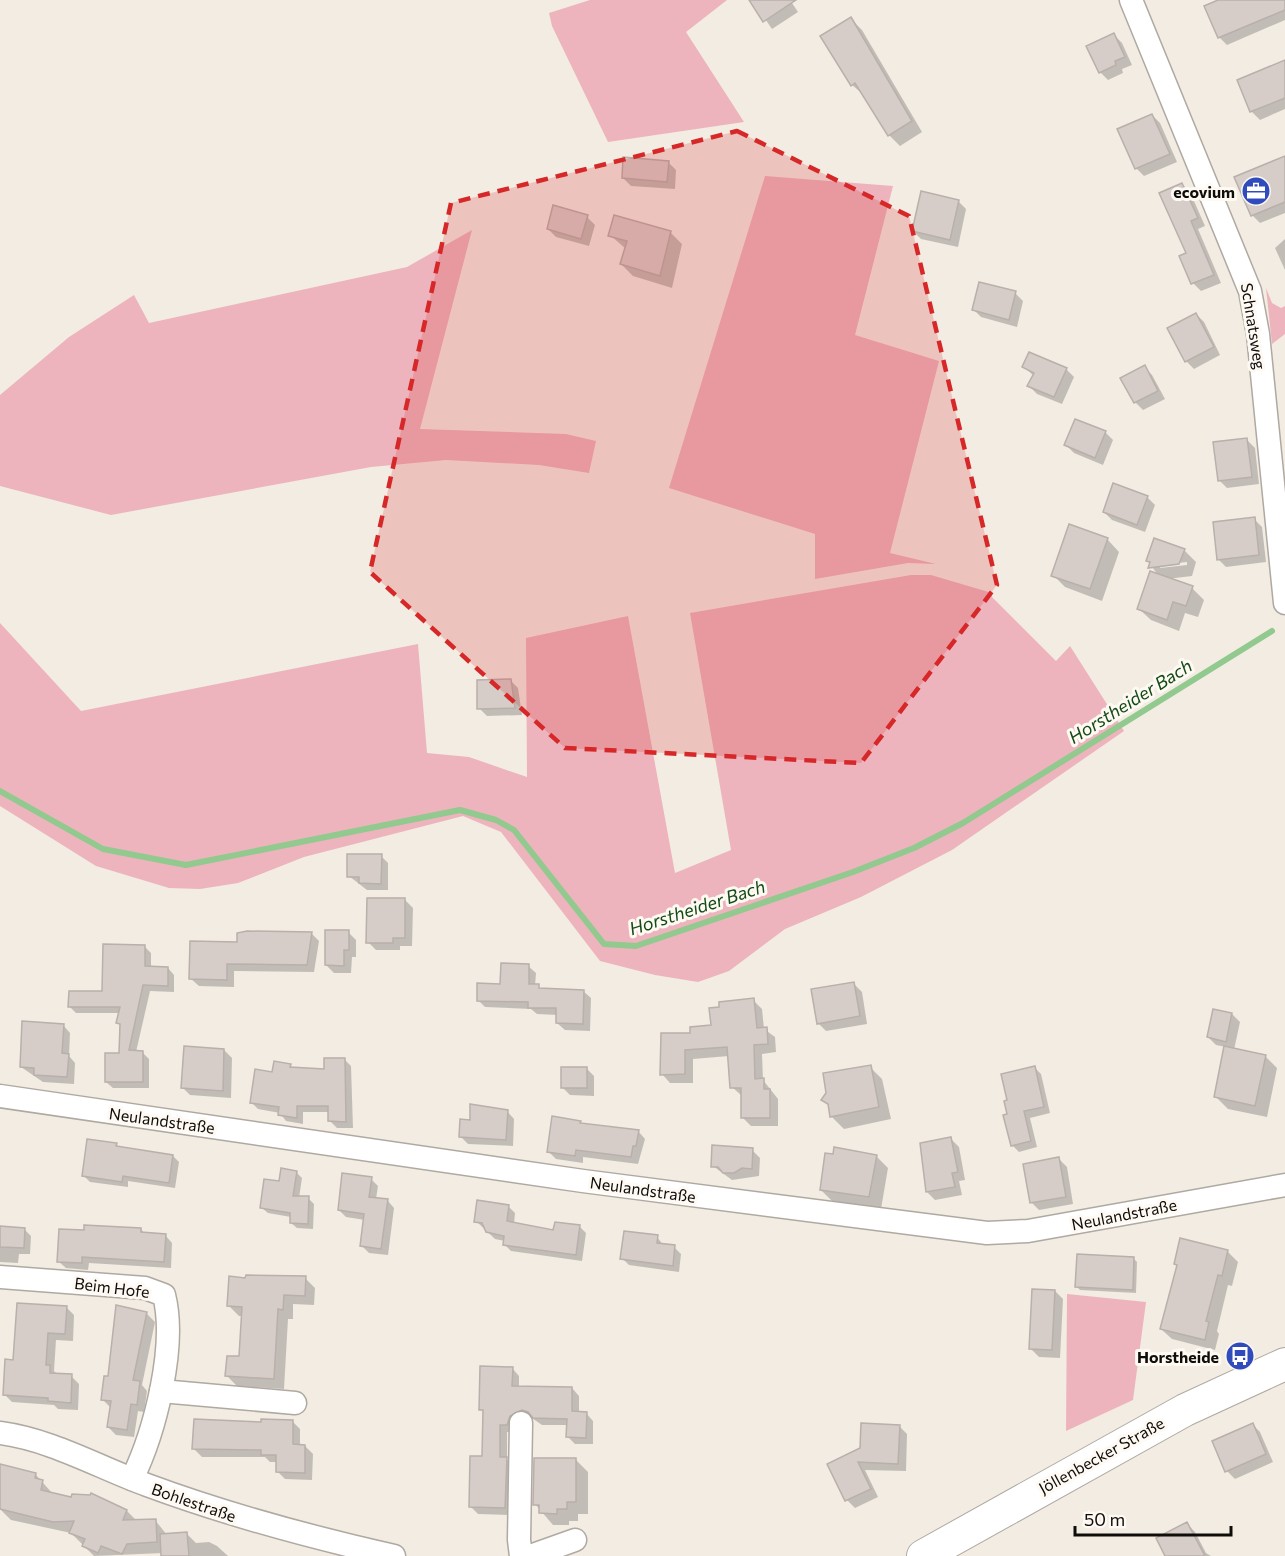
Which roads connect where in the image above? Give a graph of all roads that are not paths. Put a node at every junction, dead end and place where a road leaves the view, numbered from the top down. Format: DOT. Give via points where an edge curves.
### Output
graph roads {
  1 [pos="1131,0"];
  2 [pos="1285,603"];
  3 [pos="0,1096"];
  4 [pos="1285,1185"];
  5 [pos="0,1277"];
  6 [pos="1285,1364"];
  7 [pos="161,1391"];
  8 [pos="295,1403"];
  9 [pos="521,1423"];
  10 [pos="0,1433"];
  11 [pos="132,1479"];
  12 [pos="575,1540"];
  13 [pos="394,1556"];
  14 [pos="521,1556"];
  15 [pos="530,1556"];
  16 [pos="923,1556"];
  1 -- 2 [label="street, Schnatsweg" via="1250,291 1258,334"];
  3 -- 4 [label="street, Neulandstraße" via="584,1181 987,1233 1028,1232"];
  5 -- 7 [label="street, Beim Hofe" via="145,1288 164,1295 169,1317"];
  6 -- 16 [label="main road, Jöllenbecker Straße" via="1168,1419"];
  7 -- 8 [label="street"];
  7 -- 11 [label="street, Beim Hofe" via="147,1450"];
  9 -- 14 [label="street"];
  10 -- 11 [label="street, Bohlestraße" via="81,1456"];
  11 -- 13 [label="street, Bohlestraße" via="242,1518"];
  12 -- 15 [label="street"];
}
